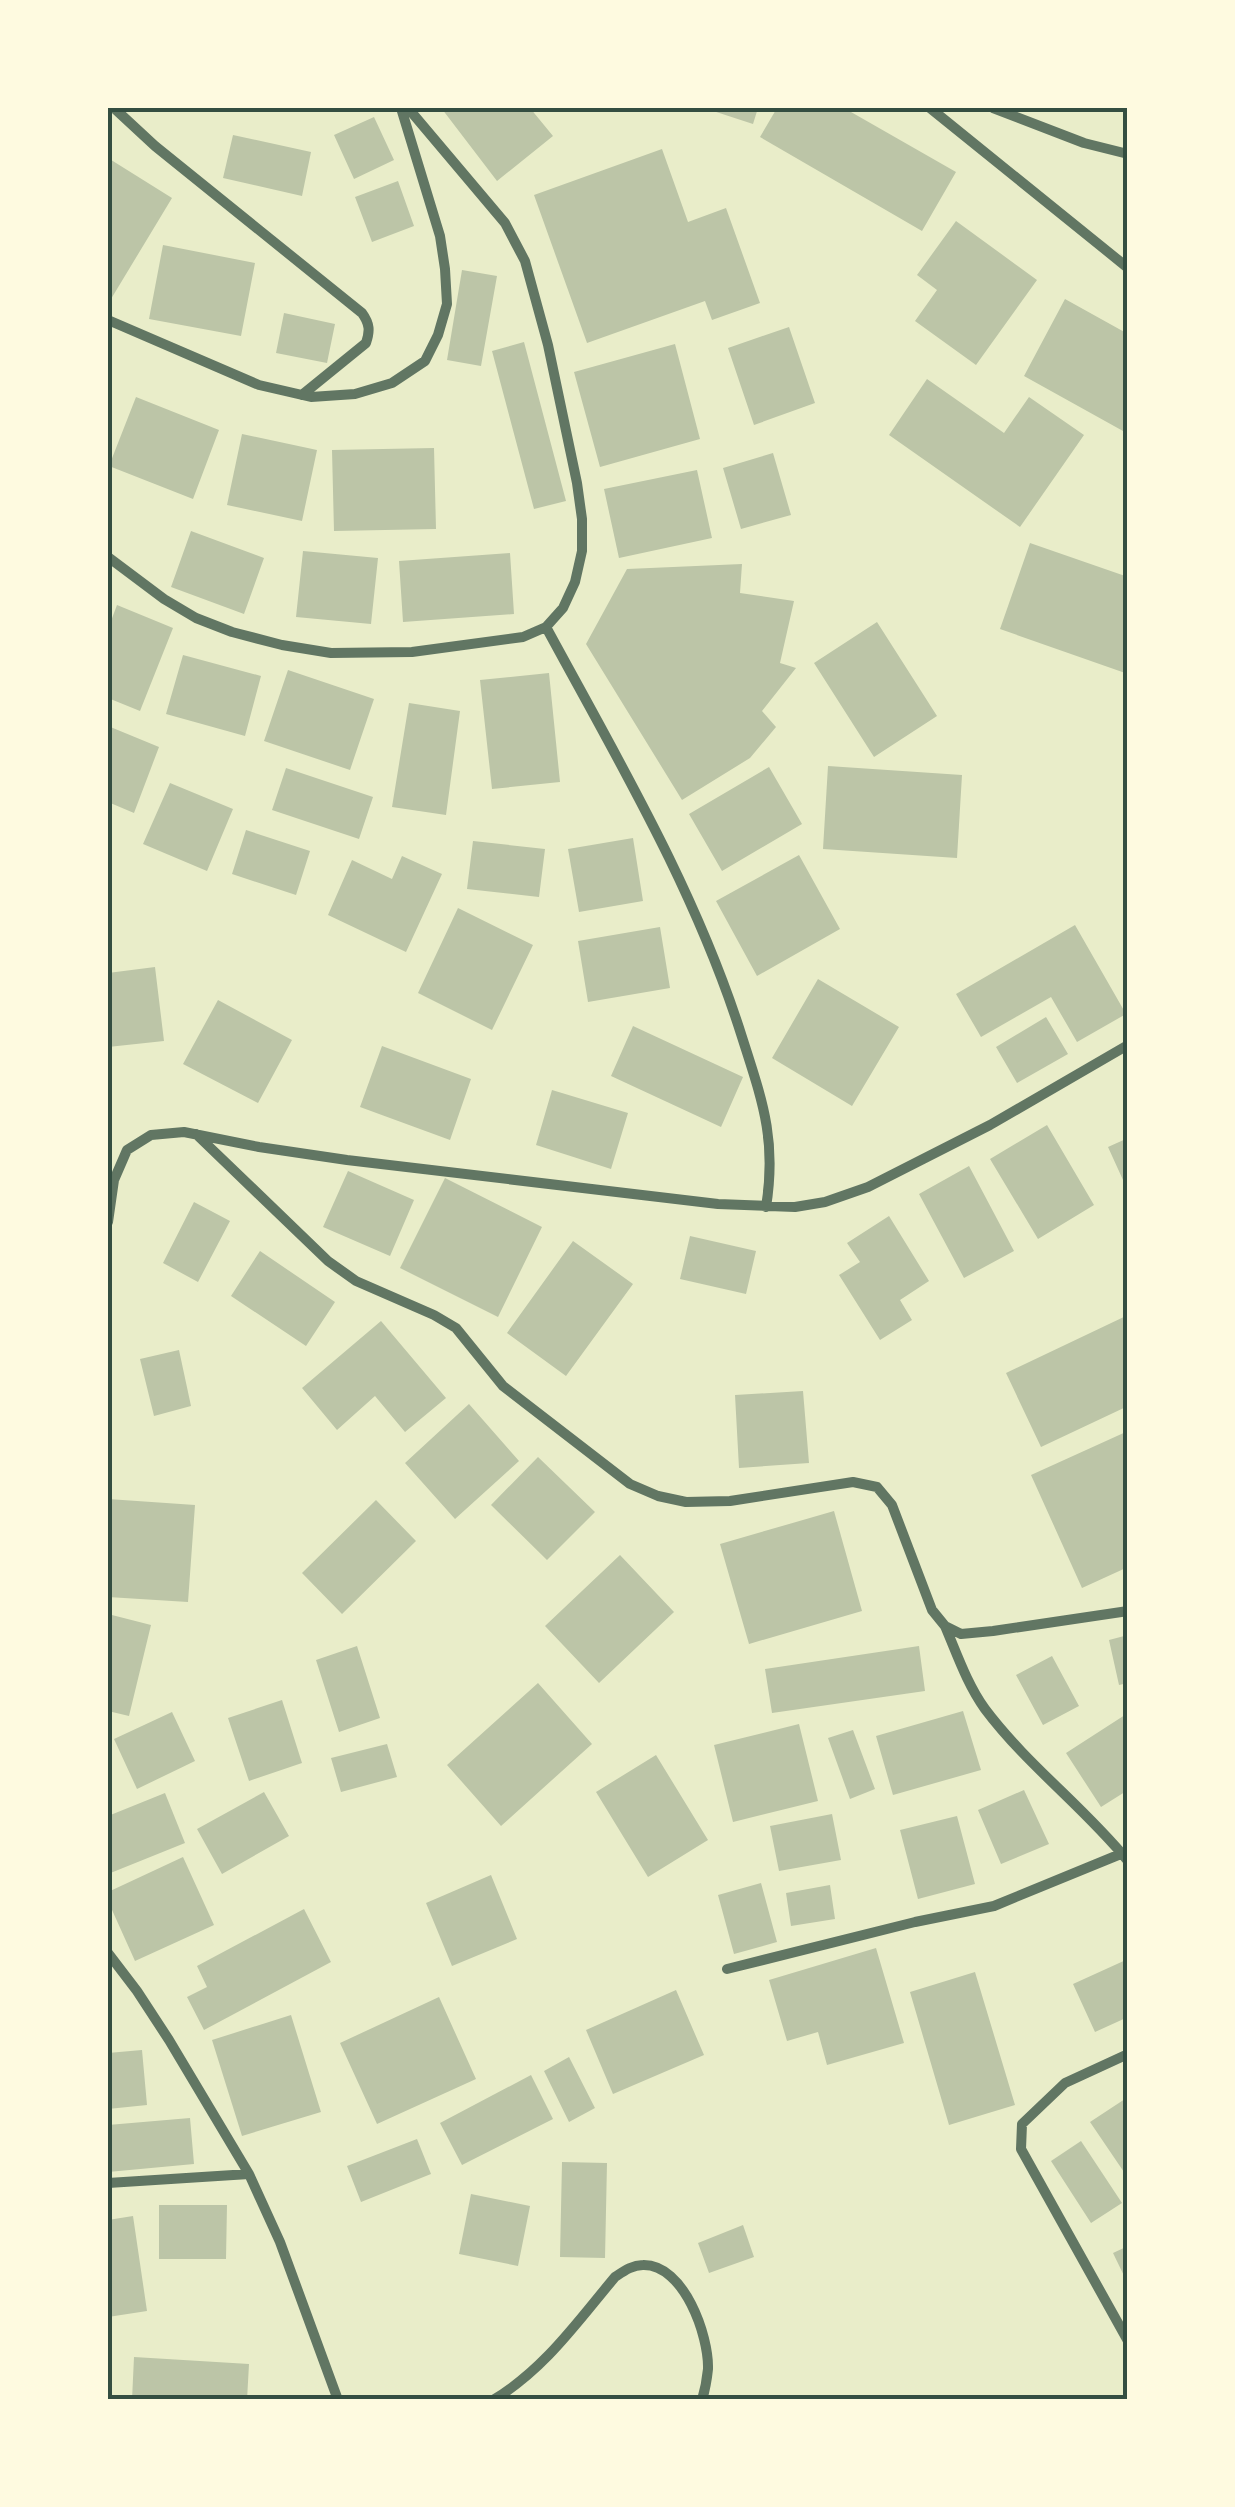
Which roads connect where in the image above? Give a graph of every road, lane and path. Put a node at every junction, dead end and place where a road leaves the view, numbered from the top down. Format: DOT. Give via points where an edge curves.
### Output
graph roads {
  1 [pos="114,108"];
  2 [pos="404,108"];
  3 [pos="930,108"];
  4 [pos="993,108"];
  5 [pos="1128,154"];
  6 [pos="1128,268"];
  7 [pos="108,320"];
  8 [pos="302,395"];
  9 [pos="108,557"];
  10 [pos="546,627"];
  11 [pos="1128,1045"];
  12 [pos="196,1134"];
  13 [pos="766,1207"];
  14 [pos="108,1222"];
  15 [pos="1128,1611"];
  16 [pos="945,1626"];
  17 [pos="1126,1855"];
  18 [pos="108,1954"];
  19 [pos="727,1969"];
  20 [pos="1128,2054"];
  21 [pos="248,2174"];
  22 [pos="108,2183"];
  23 [pos="1128,2341"];
  24 [pos="338,2400"];
  25 [pos="493,2400"];
  26 [pos="702,2400"];
  1 -- 8 [label="street" via="368,321 366,344"];
  2 -- 8 [label="street" via="440,236 446,304 438,335 425,362 392,383 355,394"];
  2 -- 10 [label="street" via="505,223 525,261 548,345 577,482 582,551 563,608"];
  3 -- 6 [label="street"];
  4 -- 5 [label="street"];
  7 -- 8 [label="street" via="259,385"];
  9 -- 10 [label="street" via="196,618 282,646 412,652 523,637"];
  10 -- 13 [label="street" via="668,852 728,994 770,1138"];
  11 -- 13 [label="street" via="868,1187 825,1202"];
  12 -- 13 [label="street" via="416,1168"];
  12 -- 14 [label="street" via="151,1135 127,1150"];
  12 -- 16 [label="street" via="328,1261 456,1328 503,1386 630,1484 686,1502 853,1482 876,1487 892,1505 932,1610"];
  15 -- 16 [label="street" via="993,1632 961,1634"];
  16 -- 17 [label="street" via="982,1705"];
  17 -- 19 [label="street" via="994,1906"];
  18 -- 21 [label="street" via="169,2040"];
  20 -- 23 [label="street" via="1050,2096 1022,2124 1021,2148"];
  21 -- 22 [label="street"];
  21 -- 24 [label="street"];
  25 -- 26 [label="street" via="544,2361 615,2276 647,2264 680,2285 694,2310 708,2366"];
}
